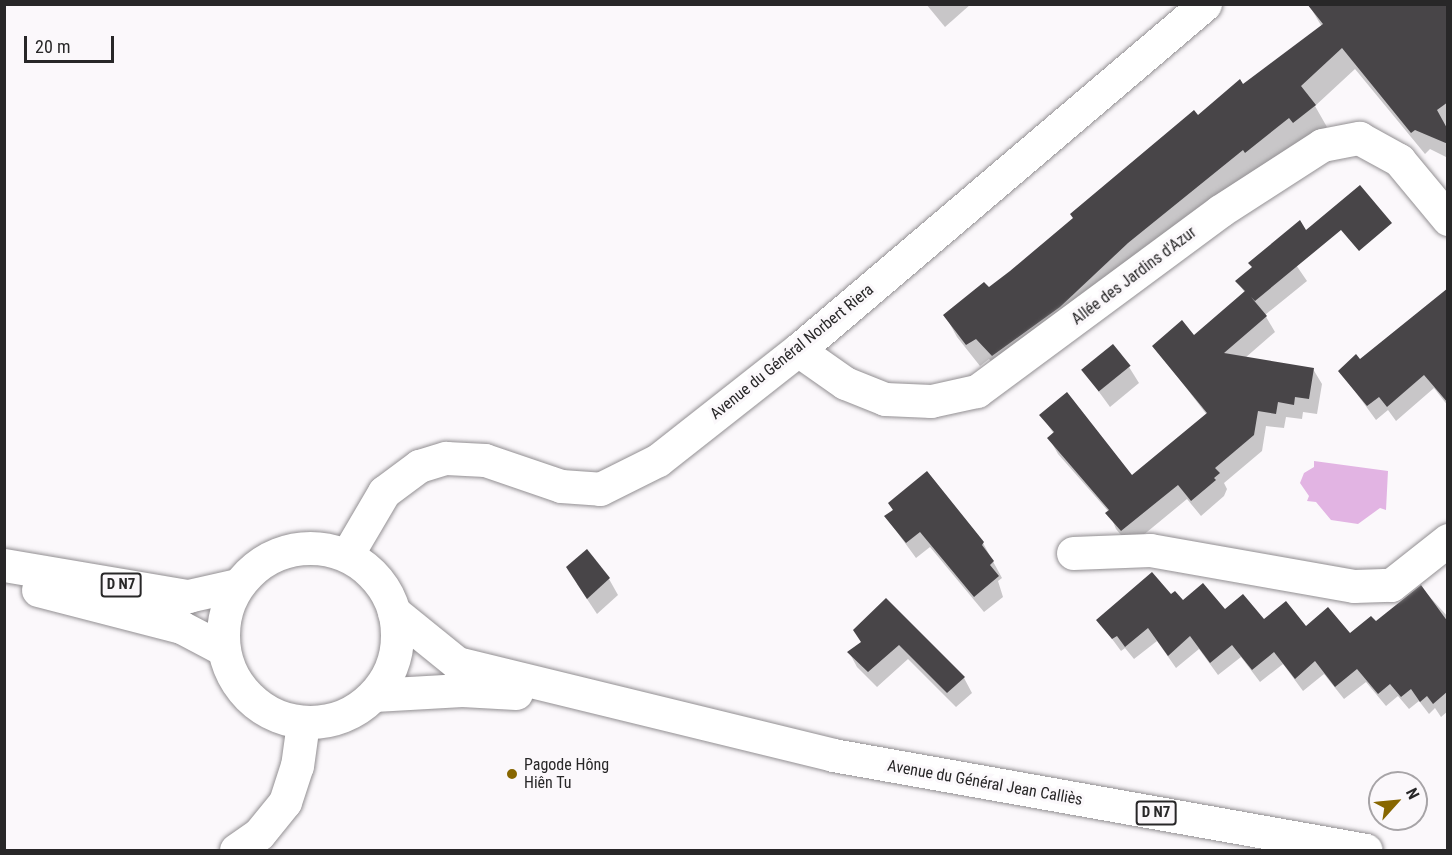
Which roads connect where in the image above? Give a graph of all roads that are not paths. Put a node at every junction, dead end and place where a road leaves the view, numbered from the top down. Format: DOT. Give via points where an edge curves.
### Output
graph roads {
  1 [pos="1205,4"];
  2 [pos="1448,219"];
  3 [pos="798,350"];
  4 [pos="1448,540"];
  5 [pos="1073,553"];
  6 [pos="347,555"];
  7 [pos="4,565"];
  8 [pos="4,582"];
  9 [pos="237,585"];
  10 [pos="394,612"];
  11 [pos="223,649"];
  12 [pos="374,695"];
  13 [pos="608,698"];
  14 [pos="303,723"];
  15 [pos="236,850"];
  16 [pos="1366,850"];
  1 -- 3 [label="main road, Avenue du Général Norbert Riera"];
  2 -- 3 [label="main road, Allée des Jardins d'Azur" via="1399,160 1359,138 1322,145 1220,211 977,391 930,401 885,399 845,384"];
  3 -- 6 [label="main road, Avenue du Général Norbert Riera" via="658,460 600,489 561,486 485,460 446,458 419,466 384,492"];
  4 -- 5 [label="main road" via="1391,585 1354,586 1150,550"];
  6 -- 9 [label="main road" via="303,548 278,553 255,566"];
  6 -- 10 [label="main road" via="370,572 385,590"];
  7 -- 9 [label="main road, D N7" via="188,596"];
  8 -- 11 [label="main road, D N7" via="181,627"];
  9 -- 11 [label="main road" via="227,605"];
  10 -- 12 [label="main road" via="398,641 390,670"];
  10 -- 13 [label="main road, Avenue du Général Jean Calliès / D N7" via="457,663"];
  11 -- 14 [label="main road" via="232,676 250,700 275,716"];
  12 -- 13 [label="main road, Avenue du Général Jean Calliès / D N7" via="462,690"];
  12 -- 14 [label="main road" via="353,712"];
  13 -- 16 [label="main road, Avenue du Général Jean Calliès / D N7" via="832,755"];
  14 -- 15 [label="main road" via="297,766 285,802 259,834"];
}
